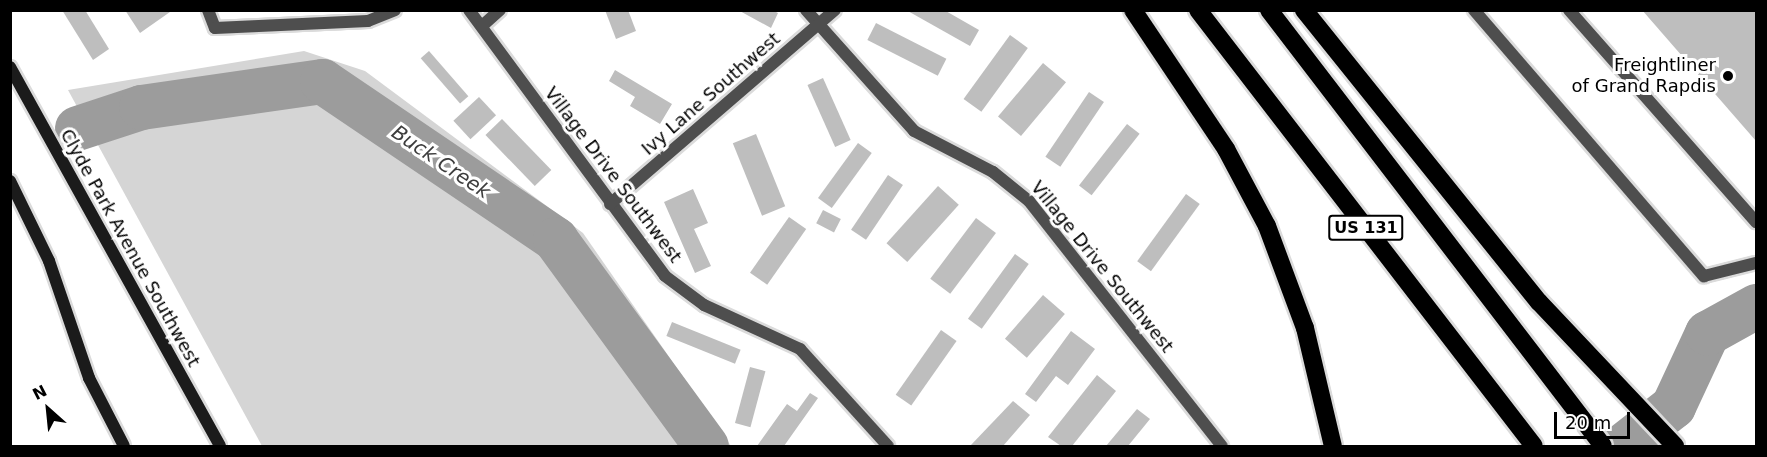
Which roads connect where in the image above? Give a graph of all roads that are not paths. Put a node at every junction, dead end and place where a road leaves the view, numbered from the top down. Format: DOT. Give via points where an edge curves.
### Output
graph roads {
  1 [pos="208,10"];
  2 [pos="395,10"];
  3 [pos="470,10"];
  4 [pos="500,10"];
  5 [pos="806,10"];
  6 [pos="835,10"];
  7 [pos="1133,10"];
  8 [pos="1198,10"];
  9 [pos="1269,10"];
  10 [pos="1304,10"];
  11 [pos="1474,10"];
  12 [pos="1569,10"];
  13 [pos="818,25"];
  14 [pos="482,26"];
  15 [pos="10,67"];
  16 [pos="10,181"];
  17 [pos="610,204"];
  18 [pos="1756,222"];
  19 [pos="1756,263"];
  20 [pos="1598,440"];
  21 [pos="124,447"];
  22 [pos="220,447"];
  23 [pos="888,447"];
  24 [pos="1222,447"];
  25 [pos="1333,447"];
  26 [pos="1534,447"];
  27 [pos="1675,447"];
  1 -- 2 [label="street" via="215,28 368,21"];
  3 -- 14 [label="street, Village Drive Southwest"];
  4 -- 14 [label="street"];
  5 -- 13 [label="street, Village Drive Southwest"];
  6 -- 13 [label="street, Ivy Lane Southwest"];
  7 -- 25 [label="highway" via="1254,197 1305,328"];
  8 -- 26 [label="highway, US 131"];
  9 -- 20 [label="highway, US 131"];
  10 -- 27 [label="highway" via="1539,302"];
  11 -- 19 [label="street" via="1704,276"];
  12 -- 18 [label="street"];
  13 -- 17 [label="street, Ivy Lane Southwest"];
  13 -- 24 [label="street, Village Drive Southwest" via="914,131 993,172 1029,201"];
  14 -- 17 [label="street, Village Drive Southwest"];
  15 -- 22 [label="main road, Clyde Park Avenue Southwest"];
  16 -- 21 [label="main road" via="49,261 89,378"];
  17 -- 23 [label="street, Village Drive Southwest" via="673,284 704,305 800,350"];
}
